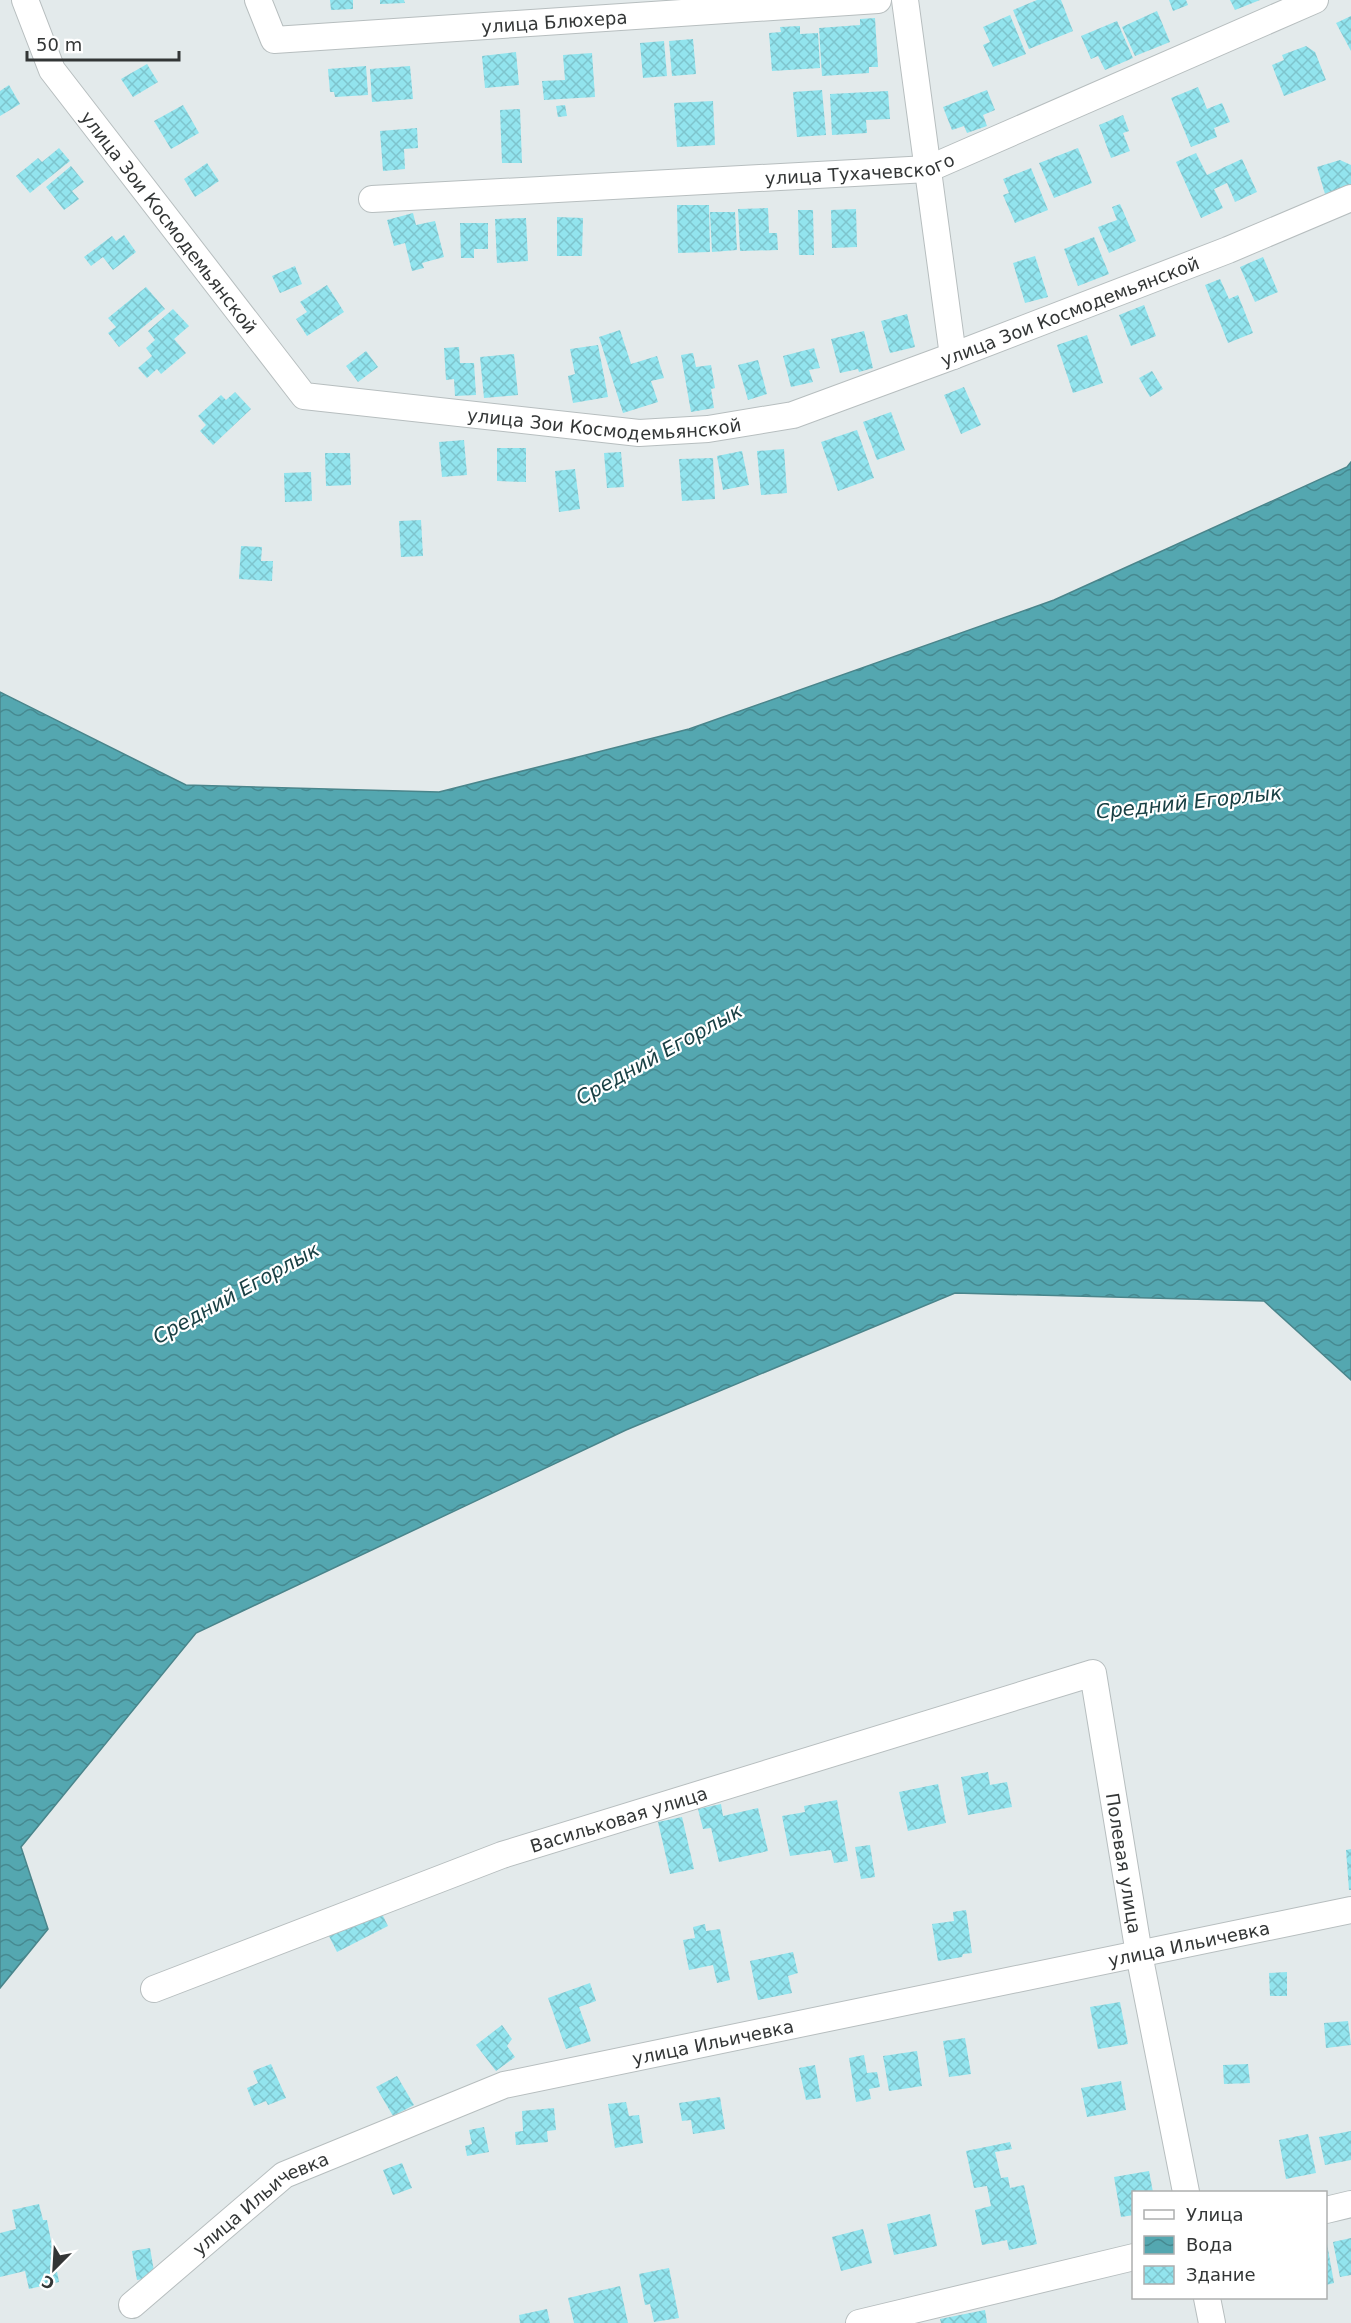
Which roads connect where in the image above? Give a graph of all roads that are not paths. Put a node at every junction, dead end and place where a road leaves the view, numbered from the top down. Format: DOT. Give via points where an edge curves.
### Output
graph roads {
  1 [pos="25,0"];
  2 [pos="258,0"];
  3 [pos="878,0"];
  4 [pos="905,0"];
  5 [pos="1315,0"];
  6 [pos="928,169"];
  7 [pos="1351,198"];
  8 [pos="372,199"];
  9 [pos="953,356"];
  10 [pos="1093,1673"];
  11 [pos="1351,1910"];
  12 [pos="1138,1954"];
  13 [pos="154,1989"];
  14 [pos="1186,2191"];
  15 [pos="1351,2204"];
  16 [pos="1327,2210"];
  17 [pos="1132,2257"];
  18 [pos="1207,2299"];
  19 [pos="132,2305"];
  20 [pos="859,2323"];
  21 [pos="1212,2323"];
  1 -- 9 [label="street, улица Зои Космодемьянской" via="52,70 304,396 639,433 708,429 793,415"];
  2 -- 3 [label="street, улица Блюхера" via="274,40"];
  4 -- 6 [label="street"];
  5 -- 6 [label="street, улица Тухачевского"];
  6 -- 8 [label="street, улица Тухачевского"];
  6 -- 9 [label="street"];
  7 -- 9 [label="street, улица Зои Космодемьянской"];
  10 -- 12 [label="street, Полевая улица"];
  10 -- 13 [label="street, Васильковая улица" via="502,1855"];
  11 -- 12 [label="street, улица Ильичевка"];
  12 -- 14 [label="street, Полевая улица"];
  12 -- 19 [label="street, улица Ильичевка" via="504,2085 284,2175"];
  15 -- 16 [label="street"];
  17 -- 20 [label="street"];
  18 -- 21 [label="street"];
}
